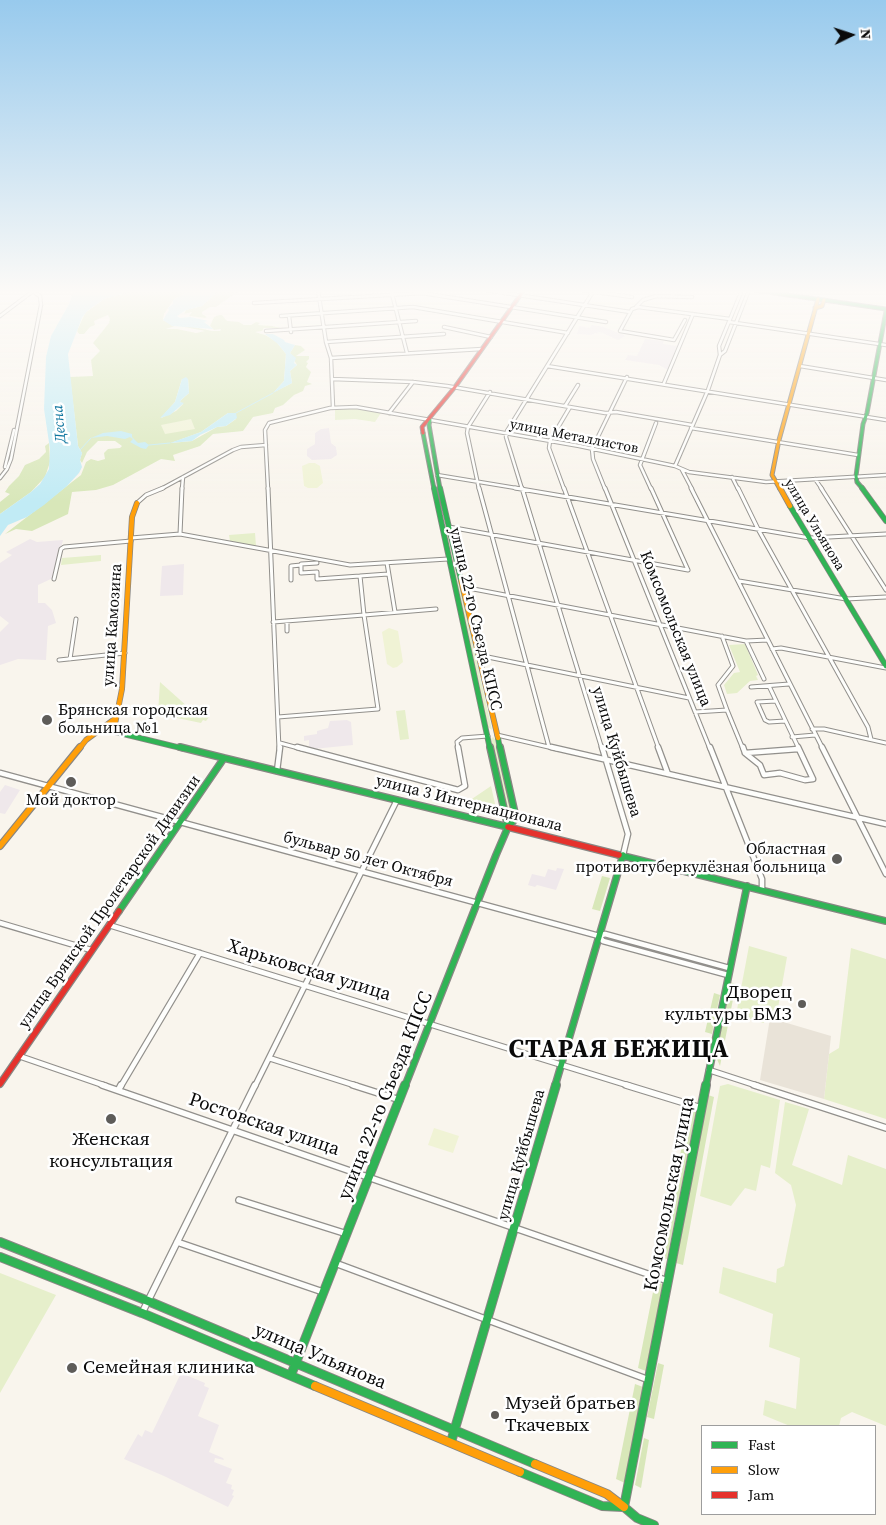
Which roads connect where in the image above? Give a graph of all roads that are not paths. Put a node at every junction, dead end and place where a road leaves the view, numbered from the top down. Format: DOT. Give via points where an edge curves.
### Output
graph roads {
  1 [pos="29,361"];
  2 [pos="29,361"];
  3 [pos="331,361"];
  4 [pos="473,361"];
  5 [pos="550,361"];
  6 [pos="673,361"];
  7 [pos="718,361"];
  8 [pos="801,361"];
  9 [pos="876,361"];
  10 [pos="548,365"];
  11 [pos="800,366"];
  12 [pos="626,378"];
  13 [pos="873,378"];
  14 [pos="332,379"];
  15 [pos="886,380"];
  16 [pos="413,382"];
  17 [pos="664,383"];
  18 [pos="578,385"];
  19 [pos="455,387"];
  20 [pos="707,391"];
  21 [pos="490,392"];
  22 [pos="527,399"];
  23 [pos="789,404"];
  24 [pos="565,406"];
  25 [pos="333,407"];
  26 [pos="570,407"];
  27 [pos="389,413"];
  28 [pos="609,413"];
  29 [pos="865,417"];
  30 [pos="430,420"];
  31 [pos="886,420"];
  32 [pos="656,424"];
  33 [pos="692,426"];
  34 [pos="468,427"];
  35 [pos="265,430"];
  36 [pos="506,434"];
  37 [pos="550,441"];
  38 [pos="778,442"];
  39 [pos="266,445"];
  40 [pos="592,449"];
  41 [pos="858,455"];
  42 [pos="1,459"];
  43 [pos="9,459"];
  44 [pos="642,460"];
  45 [pos="675,466"];
  46 [pos="682,470"];
  47 [pos="437,475"];
  48 [pos="886,475"];
  49 [pos="856,476"];
  50 [pos="0,477"];
  51 [pos="183,477"];
  52 [pos="732,477"];
  53 [pos="815,479"];
  54 [pos="477,482"];
  55 [pos="775,482"];
  56 [pos="521,489"];
  57 [pos="157,491"];
  58 [pos="566,496"];
  59 [pos="137,503"];
  60 [pos="610,504"];
  61 [pos="662,512"];
  62 [pos="708,521"];
  63 [pos="886,521"];
  64 [pos="441,527"];
  65 [pos="449,527"];
  66 [pos="758,530"];
  67 [pos="180,534"];
  68 [pos="491,534"];
  69 [pos="886,534"];
  70 [pos="852,535"];
  71 [pos="810,538"];
  72 [pos="131,540"];
  73 [pos="538,543"];
  74 [pos="270,550"];
  75 [pos="587,552"];
  76 [pos="448,559"];
  77 [pos="634,560"];
  78 [pos="318,561"];
  79 [pos="387,563"];
  80 [pos="301,566"];
  81 [pos="688,570"];
  82 [pos="317,572"];
  83 [pos="388,574"];
  84 [pos="360,576"];
  85 [pos="54,579"];
  86 [pos="291,580"];
  87 [pos="740,580"];
  88 [pos="463,587"];
  89 [pos="792,590"];
  90 [pos="886,590"];
  91 [pos="508,596"];
  92 [pos="886,597"];
  93 [pos="846,599"];
  94 [pos="558,606"];
  95 [pos="436,609"];
  96 [pos="395,612"];
  97 [pos="364,615"];
  98 [pos="610,616"];
  99 [pos="76,619"];
  100 [pos="287,621"];
  101 [pos="273,622"];
  102 [pos="659,626"];
  103 [pos="287,631"];
  104 [pos="722,636"];
  105 [pos="768,640"];
  106 [pos="746,641"];
  107 [pos="772,649"];
  108 [pos="125,653"];
  109 [pos="478,655"];
  110 [pos="70,659"];
  111 [pos="830,659"];
  112 [pos="59,660"];
  113 [pos="527,666"];
  114 [pos="886,667"];
  115 [pos="580,677"];
  116 [pos="764,679"];
  117 [pos="790,684"];
  118 [pos="769,686"];
  119 [pos="752,687"];
  120 [pos="636,689"];
  121 [pos="689,698"];
  122 [pos="776,701"];
  123 [pos="727,710"];
  124 [pos="695,712"];
  125 [pos="278,717"];
  126 [pos="116,718"];
  127 [pos="785,721"];
  128 [pos="103,729"];
  129 [pos="812,729"];
  130 [pos="119,732"];
  131 [pos="815,734"];
  132 [pos="497,735"];
  133 [pos="488,736"];
  134 [pos="792,736"];
  135 [pos="871,740"];
  136 [pos="280,743"];
  137 [pos="886,743"];
  138 [pos="549,748"];
  139 [pos="798,749"];
  140 [pos="745,753"];
  141 [pos="224,758"];
  142 [pos="606,760"];
  143 [pos="277,771"];
  144 [pos="0,773"];
  145 [pos="668,774"];
  146 [pos="49,786"];
  147 [pos="726,787"];
  148 [pos="397,800"];
  149 [pos="858,818"];
  150 [pos="181,822"];
  151 [pos="886,824"];
  152 [pos="508,827"];
  153 [pos="1,843"];
  154 [pos="623,855"];
  155 [pos="360,872"];
  156 [pos="886,874"];
  157 [pos="747,886"];
  158 [pos="762,890"];
  159 [pos="478,903"];
  160 [pos="886,921"];
  161 [pos="0,923"];
  162 [pos="109,926"];
  163 [pos="598,936"];
  164 [pos="92,950"];
  165 [pos="200,953"];
  166 [pos="729,968"];
  167 [pos="728,975"];
  168 [pos="305,986"];
  169 [pos="430,1025"];
  170 [pos="19,1056"];
  171 [pos="269,1058"];
  172 [pos="561,1066"];
  173 [pos="709,1070"];
  174 [pos="0,1084"];
  175 [pos="119,1089"];
  176 [pos="400,1100"];
  177 [pos="701,1108"];
  178 [pos="886,1128"];
  179 [pos="233,1130"];
  180 [pos="369,1178"];
  181 [pos="239,1200"];
  182 [pos="514,1227"];
  183 [pos="347,1234"];
  184 [pos="0,1242"];
  185 [pos="177,1242"];
  186 [pos="0,1256"];
  187 [pos="335,1263"];
  188 [pos="668,1281"];
  189 [pos="324,1292"];
  190 [pos="148,1301"];
  191 [pos="142,1313"];
  192 [pos="487,1320"];
  193 [pos="296,1363"];
  194 [pos="291,1375"];
  195 [pos="649,1380"];
  196 [pos="455,1430"];
  197 [pos="452,1442"];
  198 [pos="624,1508"];
  199 [pos="654,1525"];
  1 -- 43 [label="street"];
  2 -- 43 [label="street"];
  3 -- 14 [label="street"];
  4 -- 19 [label="main road, улица 22-го Съезда КПСС"];
  5 -- 10 [label="street"];
  6 -- 17 [label="street"];
  7 -- 20 [label="street"];
  8 -- 11 [label="main road, улица Ульянова"];
  9 -- 13 [label="main road"];
  10 -- 12 [label="street"];
  10 -- 22 [label="street"];
  11 -- 13 [label="street"];
  11 -- 23 [label="main road, улица Ульянова"];
  12 -- 17 [label="street"];
  12 -- 20 [label="street"];
  12 -- 28 [label="street"];
  13 -- 15 [label="street"];
  13 -- 29 [label="main road"];
  14 -- 16 [label="street"];
  14 -- 25 [label="street"];
  16 -- 19 [label="street"];
  16 -- 27 [label="street"];
  17 -- 20 [label="street"];
  18 -- 24 [label="street"];
  19 -- 21 [label="street"];
  19 -- 30 [label="main road, улица 22-го Съезда КПСС"];
  20 -- 23 [label="street"];
  20 -- 33 [label="street"];
  21 -- 22 [label="street"];
  21 -- 34 [label="street"];
  22 -- 24 [label="street"];
  22 -- 36 [label="street"];
  23 -- 29 [label="street"];
  23 -- 38 [label="main road, улица Ульянова"];
  24 -- 26 [label="street"];
  25 -- 27 [label="street, улица Металлистов"];
  25 -- 35 [label="street, улица Металлистов" via="272,422 266,425"];
  26 -- 28 [label="street"];
  26 -- 37 [label="street"];
  27 -- 30 [label="street, улица Металлистов"];
  28 -- 33 [label="street"];
  28 -- 40 [label="street"];
  29 -- 31 [label="street"];
  29 -- 41 [label="main road"];
  30 -- 34 [label="street, улица Металлистов"];
  30 -- 47 [label="main road, улица 22-го Съезда КПСС"];
  30 -- 64 [label="main road, улица 22-го Съезда КПСС" via="422,427"];
  32 -- 44 [label="street"];
  33 -- 38 [label="street"];
  33 -- 45 [label="street"];
  34 -- 36 [label="street, улица Металлистов"];
  34 -- 54 [label="street"];
  35 -- 39 [label="street"];
  36 -- 37 [label="street, улица Металлистов"];
  36 -- 56 [label="street, улица Куйбышева"];
  37 -- 40 [label="street, улица Металлистов"];
  37 -- 58 [label="street" via="550,451"];
  38 -- 41 [label="street"];
  38 -- 55 [label="main road, улица Ульянова" via="771,472"];
  39 -- 51 [label="street" via="233,450"];
  39 -- 74 [label="street"];
  40 -- 44 [label="street, улица Металлистов"];
  40 -- 60 [label="street, Комсомольская улица"];
  41 -- 49 [label="main road"];
  42 -- 43 [label="street"];
  43 -- 50 [label="street" via="7,469"];
  44 -- 45 [label="street, улица Металлистов"];
  44 -- 61 [label="street" via="640,465"];
  45 -- 46 [label="street, улица Металлистов"];
  46 -- 52 [label="street, улица Металлистов"];
  46 -- 62 [label="street"];
  47 -- 54 [label="street"];
  47 -- 65 [label="main road, улица 22-го Съезда КПСС"];
  48 -- 49 [label="street, улица Металлистов"];
  49 -- 53 [label="street, улица Металлистов"];
  49 -- 63 [label="main road"];
  51 -- 57 [label="street"];
  51 -- 67 [label="street"];
  52 -- 55 [label="street, улица Металлистов"];
  52 -- 66 [label="street"];
  53 -- 55 [label="street, улица Металлистов"];
  53 -- 70 [label="street"];
  54 -- 56 [label="street"];
  54 -- 68 [label="street"];
  55 -- 71 [label="main road, улица Ульянова"];
  56 -- 58 [label="street"];
  56 -- 73 [label="street, улица Куйбышева"];
  57 -- 59 [label="street, улица Камозина"];
  58 -- 60 [label="street"];
  58 -- 75 [label="street"];
  59 -- 72 [label="main road, улица Камозина" via="132,517"];
  60 -- 61 [label="street"];
  60 -- 77 [label="street, Комсомольская улица"];
  61 -- 62 [label="street"];
  61 -- 81 [label="street"];
  62 -- 66 [label="street"];
  62 -- 87 [label="street"];
  64 -- 65 [label="main road"];
  64 -- 76 [label="main road, улица 22-го Съезда КПСС"];
  65 -- 68 [label="street"];
  65 -- 88 [label="main road, улица 22-го Съезда КПСС"];
  66 -- 71 [label="street"];
  66 -- 89 [label="street"];
  67 -- 72 [label="street"];
  67 -- 74 [label="street"];
  68 -- 73 [label="street"];
  68 -- 91 [label="street"];
  69 -- 70 [label="street"];
  70 -- 71 [label="street"];
  70 -- 90 [label="street"];
  71 -- 93 [label="main road, улица Ульянова"];
  72 -- 85 [label="street" via="64,547"];
  72 -- 108 [label="main road, улица Камозина"];
  73 -- 75 [label="street"];
  73 -- 94 [label="street, улица Куйбышева"];
  74 -- 78 [label="street"];
  74 -- 101 [label="street"];
  75 -- 77 [label="street"];
  75 -- 98 [label="street"];
  76 -- 79 [label="street"];
  76 -- 133 [label="main road, улица 22-го Съезда КПСС"];
  77 -- 81 [label="street"];
  77 -- 102 [label="street, Комсомольская улица"];
  78 -- 79 [label="street" via="350,565"];
  78 -- 80 [label="street"];
  78 -- 82 [label="street"];
  79 -- 83 [label="street"];
  80 -- 82 [label="street" via="301,573"];
  80 -- 86 [label="street" via="291,566"];
  82 -- 84 [label="street" via="317,579"];
  83 -- 84 [label="street"];
  83 -- 96 [label="street"];
  84 -- 97 [label="street"];
  87 -- 89 [label="street"];
  87 -- 105 [label="street"];
  88 -- 91 [label="street"];
  88 -- 109 [label="main road, улица 22-го Съезда КПСС"];
  89 -- 93 [label="street"];
  89 -- 111 [label="street"];
  91 -- 94 [label="street"];
  91 -- 113 [label="street"];
  92 -- 93 [label="street"];
  93 -- 114 [label="main road, улица Ульянова"];
  94 -- 98 [label="street"];
  94 -- 115 [label="street, улица Куйбышева"];
  95 -- 96 [label="street"];
  96 -- 97 [label="street"];
  97 -- 100 [label="street"];
  97 -- 125 [label="street" via="378,709"];
  98 -- 102 [label="street"];
  98 -- 120 [label="street"];
  99 -- 110 [label="street"];
  100 -- 101 [label="street"];
  100 -- 103 [label="street"];
  101 -- 125 [label="street"];
  102 -- 104 [label="street"];
  102 -- 121 [label="street, Комсомольская улица"];
  104 -- 106 [label="street"];
  104 -- 123 [label="street" via="733,666 718,685"];
  105 -- 106 [label="street"];
  105 -- 107 [label="street"];
  106 -- 116 [label="street"];
  107 -- 111 [label="street" via="781,648"];
  107 -- 117 [label="street"];
  108 -- 110 [label="street"];
  108 -- 126 [label="main road, улица Камозина"];
  109 -- 113 [label="street"];
  109 -- 132 [label="main road, улица 22-го Съезда КПСС"];
  110 -- 112 [label="street"];
  111 -- 114 [label="street"];
  111 -- 135 [label="street" via="868,727"];
  113 -- 115 [label="street"];
  113 -- 138 [label="street"];
  115 -- 120 [label="street"];
  115 -- 142 [label="street, улица Куйбышева"];
  117 -- 118 [label="street"];
  117 -- 129 [label="street"];
  118 -- 119 [label="street"];
  118 -- 122 [label="street"];
  120 -- 121 [label="street"];
  120 -- 145 [label="street"];
  121 -- 124 [label="street, Комсомольская улица"];
  122 -- 127 [label="street"];
  122 -- 127 [label="street" via="757,702 765,720"];
  123 -- 124 [label="street"];
  123 -- 140 [label="street"];
  124 -- 147 [label="street, Комсомольская улица"];
  125 -- 136 [label="street"];
  126 -- 128 [label="main road"];
  126 -- 130 [label="main road"];
  127 -- 134 [label="street"];
  128 -- 130 [label="main road, улица 3 Интернационала"];
  128 -- 146 [label="main road" via="86,740"];
  129 -- 131 [label="street"];
  129 -- 135 [label="street"];
  130 -- 141 [label="main road, улица 3 Интернационала"];
  131 -- 134 [label="street"];
  131 -- 149 [label="street"];
  132 -- 133 [label="main road"];
  132 -- 138 [label="street"];
  132 -- 152 [label="main road, улица 22-го Съезда КПСС" via="516,818"];
  133 -- 136 [label="street" via="462,738 457,742 465,786 458,790"];
  133 -- 152 [label="main road, улица 22-го Съезда КПСС"];
  134 -- 139 [label="street"];
  135 -- 137 [label="street"];
  136 -- 143 [label="street"];
  138 -- 142 [label="street"];
  139 -- 140 [label="street"];
  139 -- 140 [label="street" via="813,779 780,773 764,775 760,765"];
  141 -- 143 [label="main road, улица 3 Интернационала"];
  141 -- 150 [label="main road, улица Брянской Пролетарской Дивизии"];
  142 -- 145 [label="street"];
  142 -- 154 [label="street, улица Куйбышева" via="628,834"];
  143 -- 148 [label="main road, улица 3 Интернационала"];
  144 -- 146 [label="street, бульвар 50 лет Октября"];
  145 -- 147 [label="street"];
  146 -- 150 [label="street, бульвар 50 лет Октября"];
  146 -- 153 [label="main road"];
  147 -- 149 [label="street"];
  147 -- 158 [label="street, Комсомольская улица" via="762,879"];
  148 -- 152 [label="main road, улица 3 Интернационала"];
  148 -- 155 [label="street"];
  149 -- 151 [label="street"];
  149 -- 156 [label="street"];
  150 -- 155 [label="street, бульвар 50 лет Октября"];
  150 -- 162 [label="main road, улица Брянской Пролетарской Дивизии"];
  152 -- 154 [label="main road, улица 3 Интернационала"];
  152 -- 159 [label="main road, улица 22-го Съезда КПСС"];
  154 -- 157 [label="main road, улица 3 Интернационала"];
  154 -- 163 [label="main road, улица Куйбышева"];
  155 -- 159 [label="street, бульвар 50 лет Октября"];
  155 -- 168 [label="street"];
  157 -- 158 [label="main road, улица 3 Интернационала"];
  157 -- 166 [label="main road, Комсомольская улица"];
  158 -- 160 [label="main road, улица 3 Интернационала"];
  159 -- 163 [label="street, бульвар 50 лет Октября"];
  159 -- 169 [label="main road, улица 22-го Съезда КПСС"];
  161 -- 164 [label="street"];
  162 -- 164 [label="main road, улица Брянской Пролетарской Дивизии"];
  162 -- 165 [label="street, Харьковская улица"];
  163 -- 166 [label="street, бульвар 50 лет Октября" via="605,934"];
  163 -- 167 [label="street" via="603,941"];
  163 -- 172 [label="main road, улица Куйбышева"];
  164 -- 170 [label="main road, улица Брянской Пролетарской Дивизии"];
  165 -- 168 [label="street, Харьковская улица"];
  165 -- 175 [label="street"];
  166 -- 167 [label="main road, Комсомольская улица"];
  167 -- 173 [label="main road, Комсомольская улица"];
  168 -- 169 [label="street, Харьковская улица"];
  168 -- 171 [label="street"];
  169 -- 172 [label="street, Харьковская улица"];
  169 -- 176 [label="main road, улица 22-го Съезда КПСС"];
  170 -- 174 [label="main road, улица Брянской Пролетарской Дивизии"];
  170 -- 175 [label="street, Ростовская улица"];
  171 -- 176 [label="street"];
  171 -- 179 [label="street"];
  172 -- 177 [label="street, Харьковская улица"];
  172 -- 182 [label="main road, улица Куйбышева"];
  173 -- 177 [label="main road, Комсомольская улица"];
  173 -- 178 [label="street"];
  175 -- 179 [label="street, Ростовская улица"];
  176 -- 180 [label="main road, улица 22-го Съезда КПСС"];
  177 -- 188 [label="main road, Комсомольская улица"];
  179 -- 180 [label="street, Ростовская улица"];
  179 -- 185 [label="street"];
  180 -- 182 [label="street, Ростовская улица"];
  180 -- 183 [label="main road, улица 22-го Съезда КПСС"];
  181 -- 183 [label="street"];
  182 -- 188 [label="street, Ростовская улица"];
  182 -- 192 [label="main road, улица Куйбышева"];
  183 -- 187 [label="main road, улица 22-го Съезда КПСС"];
  184 -- 190 [label="main road, улица Ульянова"];
  185 -- 189 [label="street"];
  185 -- 190 [label="street"];
  186 -- 191 [label="main road, улица Ульянова"];
  187 -- 189 [label="main road, улица 22-го Съезда КПСС"];
  187 -- 192 [label="street"];
  188 -- 195 [label="main road, Комсомольская улица"];
  189 -- 193 [label="main road, улица 22-го Съезда КПСС"];
  190 -- 191 [label="street"];
  190 -- 193 [label="main road, улица Ульянова"];
  191 -- 194 [label="main road, улица Ульянова"];
  192 -- 195 [label="street"];
  192 -- 196 [label="main road, улица Куйбышева"];
  193 -- 194 [label="main road, улица 22-го Съезда КПСС"];
  193 -- 196 [label="main road, улица Ульянова"];
  194 -- 197 [label="main road, улица Ульянова"];
  195 -- 198 [label="main road, Комсомольская улица"];
  196 -- 197 [label="main road, улица Куйбышева"];
  196 -- 198 [label="main road, улица Ульянова" via="607,1494"];
  197 -- 198 [label="main road, улица Ульянова" via="602,1506"];
  198 -- 199 [label="main road, улица Ульянова"];
}
